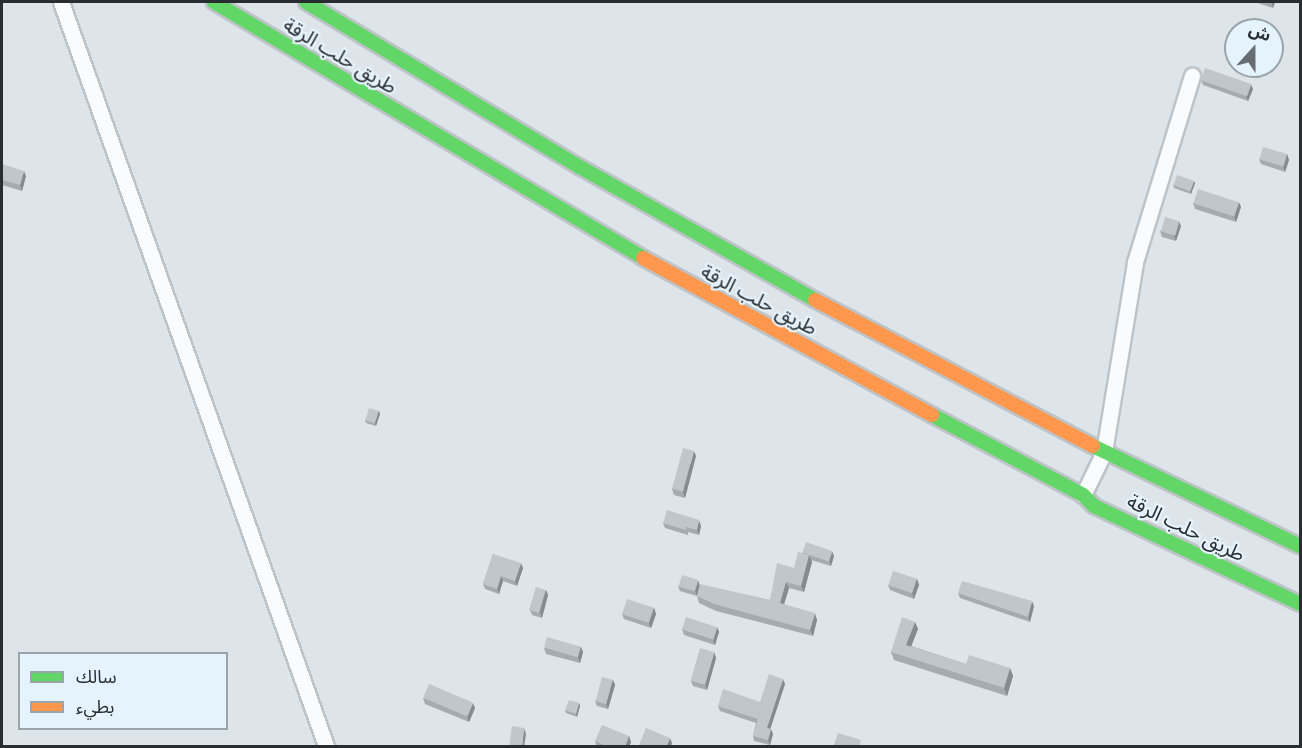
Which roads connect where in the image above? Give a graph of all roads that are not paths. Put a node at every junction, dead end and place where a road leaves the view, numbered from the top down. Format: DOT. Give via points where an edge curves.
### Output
graph roads {
  1 [pos="62,2"];
  2 [pos="214,2"];
  3 [pos="306,2"];
  4 [pos="1192,76"];
  5 [pos="1104,452"];
  6 [pos="1083,495"];
  7 [pos="1300,546"];
  8 [pos="1300,604"];
  9 [pos="326,747"];
  1 -- 9 [label="street"];
  2 -- 6 [label="highway, طريق حلب الرقة" via="694,288"];
  3 -- 5 [label="highway, طريق حلب الرقة" via="580,167 810,297"];
  4 -- 5 [label="street" via="1135,262"];
  5 -- 6 [label="street"];
  5 -- 7 [label="highway, طريق حلب الرقة"];
  6 -- 8 [label="highway, طريق حلب الرقة" via="1094,506"];
}
